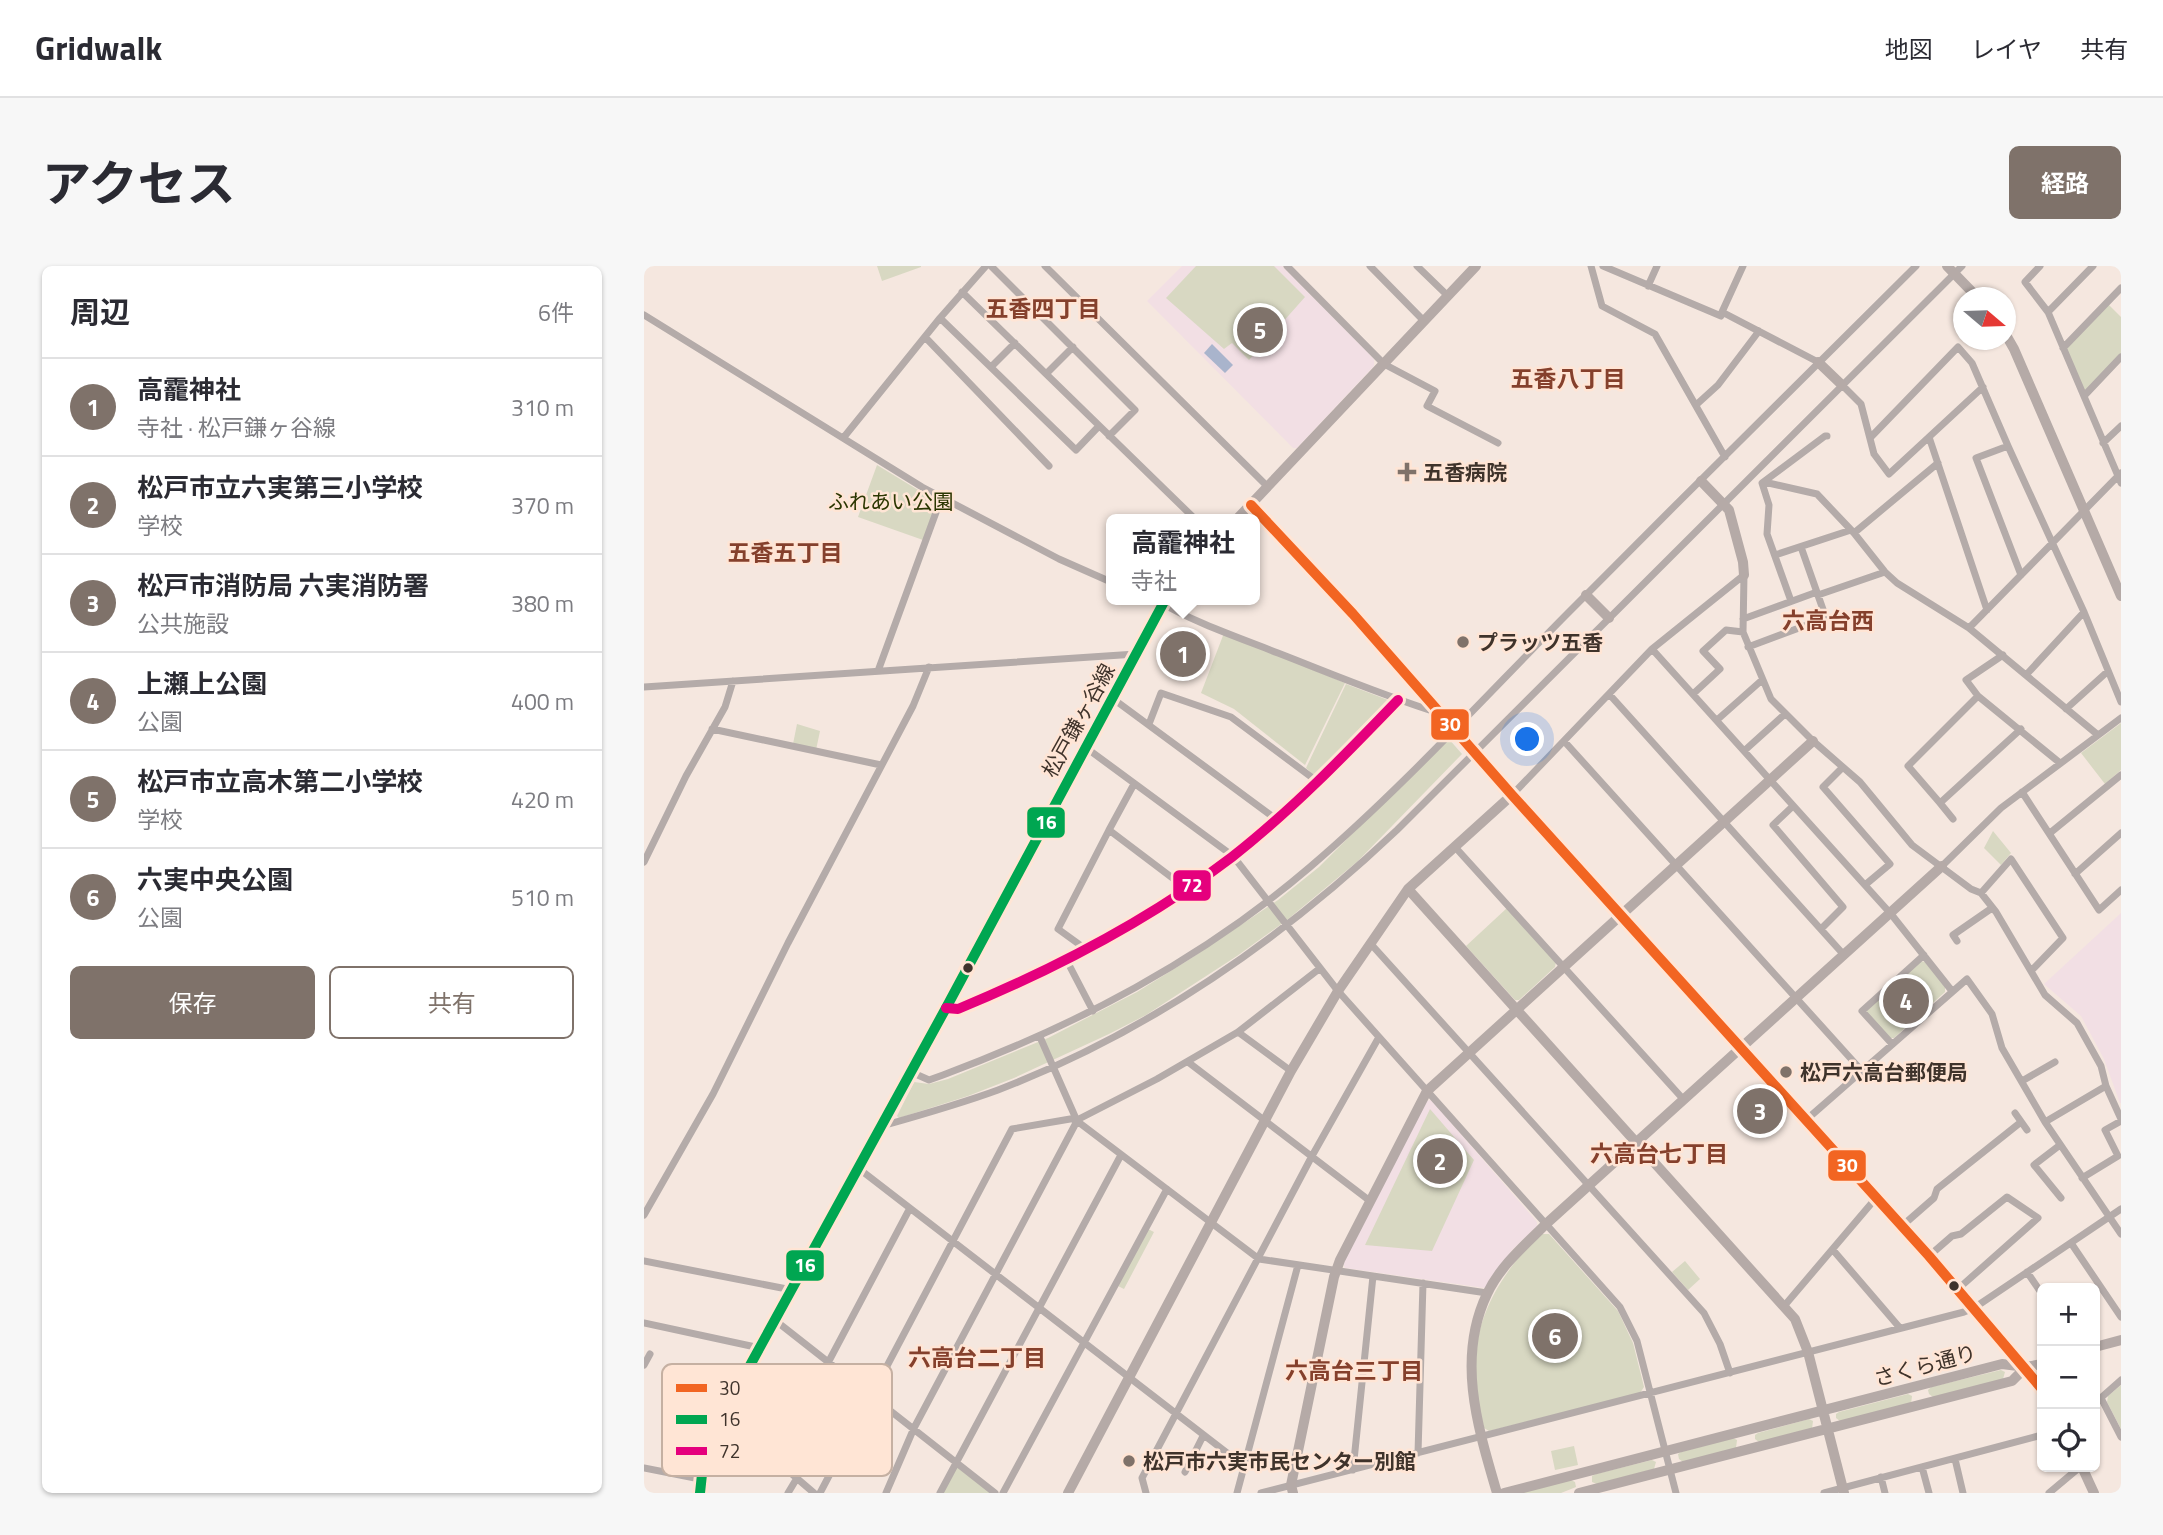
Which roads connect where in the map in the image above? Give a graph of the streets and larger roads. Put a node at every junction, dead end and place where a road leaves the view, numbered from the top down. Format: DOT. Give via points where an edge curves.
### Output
graph roads {
  1 [pos="988,266"];
  2 [pos="1045,266"];
  3 [pos="1287,266"];
  4 [pos="1370,266"];
  5 [pos="1417,266"];
  6 [pos="1476,266"];
  7 [pos="1591,266"];
  8 [pos="1603,266"];
  9 [pos="1657,266"];
  10 [pos="1743,266"];
  11 [pos="1916,266"];
  12 [pos="2040,266"];
  13 [pos="2093,266"];
  14 [pos="1955,269"];
  15 [pos="1648,286"];
  16 [pos="1969,287"];
  17 [pos="2121,288"];
  18 [pos="962,292"];
  19 [pos="1448,296"];
  20 [pos="1723,312"];
  21 [pos="2048,312"];
  22 [pos="644,315"];
  23 [pos="940,318"];
  24 [pos="1424,321"];
  25 [pos="1759,331"];
  26 [pos="925,337"];
  27 [pos="1015,343"];
  28 [pos="1073,347"];
  29 [pos="2063,348"];
  30 [pos="2014,350"];
  31 [pos="2121,357"];
  32 [pos="1818,362"];
  33 [pos="1384,364"];
  34 [pos="992,366"];
  35 [pos="1047,373"];
  36 [pos="1842,385"];
  37 [pos="1983,387"];
  38 [pos="2084,396"];
  39 [pos="1696,405"];
  40 [pos="1099,426"];
  41 [pos="2121,426"];
  42 [pos="1109,436"];
  43 [pos="1827,436"];
  44 [pos="844,437"];
  45 [pos="1929,437"];
  46 [pos="1870,438"];
  47 [pos="1498,443"];
  48 [pos="2103,443"];
  49 [pos="2008,446"];
  50 [pos="1725,457"];
  51 [pos="1938,463"];
  52 [pos="1049,466"];
  53 [pos="1754,474"];
  54 [pos="2120,478"];
  55 [pos="1701,481"];
  56 [pos="1763,482"];
  57 [pos="1268,487"];
  58 [pos="942,496"];
  59 [pos="1724,504"];
  60 [pos="1251,505"];
  61 [pos="2085,512"];
  62 [pos="1190,514"];
  63 [pos="1242,514"];
  64 [pos="1259,514"];
  65 [pos="1260,515"];
  66 [pos="1852,532"];
  67 [pos="2053,543"];
  68 [pos="1801,547"];
  69 [pos="1775,555"];
  70 [pos="1885,572"];
  71 [pos="1744,575"];
  72 [pos="2021,575"];
  73 [pos="1106,580"];
  74 [pos="1818,593"];
  75 [pos="1586,595"];
  76 [pos="2121,596"];
  77 [pos="1791,601"];
  78 [pos="1159,605"];
  79 [pos="1171,605"];
  80 [pos="1987,610"];
  81 [pos="2084,612"];
  82 [pos="1609,618"];
  83 [pos="1743,618"];
  84 [pos="1969,628"];
  85 [pos="1743,632"];
  86 [pos="1748,647"];
  87 [pos="1652,649"];
  88 [pos="1136,654"];
  89 [pos="2003,656"];
  90 [pos="929,667"];
  91 [pos="878,671"];
  92 [pos="2107,672"];
  93 [pos="2026,675"];
  94 [pos="1762,680"];
  95 [pos="733,681"];
  96 [pos="644,687"];
  97 [pos="1609,694"];
  98 [pos="1693,694"];
  99 [pos="1978,696"];
  100 [pos="1112,698"];
  101 [pos="1398,700"];
  102 [pos="2121,702"];
  103 [pos="2066,709"];
  104 [pos="1439,713"];
  105 [pos="1784,713"];
  106 [pos="2121,718"];
  107 [pos="1717,720"];
  108 [pos="1149,724"];
  109 [pos="712,729"];
  110 [pos="1453,729"];
  111 [pos="2021,729"];
  112 [pos="2098,735"];
  113 [pos="1564,741"];
  114 [pos="1812,741"];
  115 [pos="1085,747"];
  116 [pos="1744,751"];
  117 [pos="1475,753"];
  118 [pos="2060,764"];
  119 [pos="881,765"];
  120 [pos="1842,768"];
  121 [pos="2121,775"];
  122 [pos="1770,780"];
  123 [pos="1318,782"];
  124 [pos="1134,784"];
  125 [pos="2022,792"];
  126 [pos="1512,795"];
  127 [pos="1940,803"];
  128 [pos="1794,806"];
  129 [pos="1276,819"];
  130 [pos="1953,819"];
  131 [pos="1725,821"];
  132 [pos="1109,830"];
  133 [pos="2050,833"];
  134 [pos="2121,833"];
  135 [pos="1455,847"];
  136 [pos="1233,856"];
  137 [pos="644,862"];
  138 [pos="1677,864"];
  139 [pos="1942,866"];
  140 [pos="2076,874"];
  141 [pos="1865,885"];
  142 [pos="1187,889"];
  143 [pos="1408,889"];
  144 [pos="2121,890"];
  145 [pos="1981,893"];
  146 [pos="1266,901"];
  147 [pos="1992,908"];
  148 [pos="1621,914"];
  149 [pos="1891,914"];
  150 [pos="1286,927"];
  151 [pos="1821,929"];
  152 [pos="1957,942"];
  153 [pos="1370,943"];
  154 [pos="1087,950"];
  155 [pos="1844,955"];
  156 [pos="1924,956"];
  157 [pos="1067,961"];
  158 [pos="1563,966"];
  159 [pos="1319,969"];
  160 [pos="2031,971"];
  161 [pos="1952,990"];
  162 [pos="1338,991"];
  163 [pos="1798,998"];
  164 [pos="946,1008"];
  165 [pos="1517,1008"];
  166 [pos="1093,1011"];
  167 [pos="1238,1032"];
  168 [pos="1040,1037"];
  169 [pos="1379,1037"];
  170 [pos="1892,1044"];
  171 [pos="1741,1049"];
  172 [pos="1469,1051"];
  173 [pos="1188,1062"];
  174 [pos="2055,1062"];
  175 [pos="1053,1067"];
  176 [pos="1291,1071"];
  177 [pos="1862,1071"];
  178 [pos="911,1072"];
  179 [pos="2022,1081"];
  180 [pos="2106,1086"];
  181 [pos="1427,1091"];
  182 [pos="1684,1100"];
  183 [pos="2015,1113"];
  184 [pos="1077,1120"];
  185 [pos="1806,1120"];
  186 [pos="2121,1120"];
  187 [pos="1265,1121"];
  188 [pos="2021,1122"];
  189 [pos="2045,1122"];
  190 [pos="881,1126"];
  191 [pos="2027,1130"];
  192 [pos="1636,1143"];
  193 [pos="2060,1145"];
  194 [pos="1121,1155"];
  195 [pos="1312,1156"];
  196 [pos="859,1168"];
  197 [pos="2082,1178"];
  198 [pos="1589,1185"];
  199 [pos="1167,1189"];
  200 [pos="1876,1198"];
  201 [pos="2061,1198"];
  202 [pos="1370,1201"];
  203 [pos="910,1208"];
  204 [pos="2121,1209"];
  205 [pos="644,1214"];
  206 [pos="2109,1217"];
  207 [pos="1211,1224"];
  208 [pos="1546,1224"];
  209 [pos="1902,1226"];
  210 [pos="2121,1234"];
  211 [pos="953,1241"];
  212 [pos="2071,1243"];
  213 [pos="1833,1250"];
  214 [pos="1929,1256"];
  215 [pos="1259,1259"];
  216 [pos="644,1261"];
  217 [pos="1298,1265"];
  218 [pos="1337,1271"];
  219 [pos="2027,1272"];
  220 [pos="996,1275"];
  221 [pos="1373,1276"];
  222 [pos="1423,1283"];
  223 [pos="2037,1287"];
  224 [pos="1958,1289"];
  225 [pos="792,1290"];
  226 [pos="1487,1293"];
  227 [pos="1785,1306"];
  228 [pos="1974,1308"];
  229 [pos="1040,1309"];
  230 [pos="2121,1317"];
  231 [pos="776,1321"];
  232 [pos="644,1323"];
  233 [pos="1900,1328"];
  234 [pos="2121,1340"];
  235 [pos="1084,1343"];
  236 [pos="2099,1346"];
  237 [pos="2121,1346"];
  238 [pos="760,1348"];
  239 [pos="1808,1352"];
  240 [pos="2100,1352"];
  241 [pos="650,1354"];
  242 [pos="828,1361"];
  243 [pos="751,1364"];
  244 [pos="826,1364"];
  245 [pos="832,1364"];
  246 [pos="888,1364"];
  247 [pos="644,1365"];
  248 [pos="2037,1365"];
  249 [pos="2026,1367"];
  250 [pos="1730,1373"];
  251 [pos="1129,1378"];
  252 [pos="2121,1380"];
  253 [pos="2037,1382"];
  254 [pos="1651,1393"];
  255 [pos="2100,1398"];
  256 [pos="2100,1403"];
  257 [pos="892,1411"];
  258 [pos="1824,1412"];
  259 [pos="1176,1414"];
  260 [pos="914,1428"];
  261 [pos="1828,1429"];
  262 [pos="1203,1436"];
  263 [pos="2037,1436"];
  264 [pos="1482,1437"];
  265 [pos="2121,1437"];
  266 [pos="1665,1452"];
  267 [pos="1418,1453"];
  268 [pos="1955,1459"];
  269 [pos="957,1462"];
  270 [pos="1244,1466"];
  271 [pos="1922,1467"];
  272 [pos="644,1468"];
  273 [pos="1353,1470"];
  274 [pos="1670,1470"];
  275 [pos="662,1472"];
  276 [pos="1185,1472"];
  277 [pos="2075,1472"];
  278 [pos="2084,1472"];
  279 [pos="685,1476"];
  280 [pos="701,1476"];
  281 [pos="795,1476"];
  282 [pos="829,1476"];
  283 [pos="1881,1477"];
  284 [pos="797,1478"];
  285 [pos="700,1479"];
  286 [pos="1292,1489"];
  287 [pos="1844,1491"];
  288 [pos="701,1493"];
  289 [pos="788,1493"];
  290 [pos="814,1493"];
  291 [pos="820,1493"];
  292 [pos="886,1493"];
  293 [pos="940,1493"];
  294 [pos="995,1493"];
  295 [pos="1003,1493"];
  296 [pos="1068,1493"];
  297 [pos="1146,1493"];
  298 [pos="1237,1493"];
  299 [pos="1261,1493"];
  300 [pos="1497,1493"];
  301 [pos="1504,1493"];
  302 [pos="1579,1493"];
  303 [pos="1676,1493"];
  304 [pos="1824,1493"];
  305 [pos="1885,1493"];
  306 [pos="1929,1493"];
  307 [pos="1963,1493"];
  308 [pos="2049,1493"];
  309 [pos="2094,1493"];
  1 -- 18 [label="street"];
  1 -- 28 [label="street"];
  2 -- 57 [label="street"];
  3 -- 33 [label="street"];
  4 -- 24 [label="street"];
  5 -- 19 [label="street"];
  6 -- 19 [label="street"];
  7 -- 39 [label="street" via="1602,306 1655,334"];
  8 -- 15 [label="street"];
  9 -- 15 [label="street"];
  10 -- 20 [label="street"];
  11 -- 32 [label="street"];
  12 -- 21 [label="street" via="2025,282"];
  13 -- 21 [label="street"];
  14 -- 16 [label="street"];
  14 -- 36 [label="street"];
  15 -- 20 [label="street" via="1721,316"];
  17 -- 29 [label="street"];
  18 -- 23 [label="street"];
  18 -- 27 [label="street"];
  19 -- 24 [label="street"];
  20 -- 25 [label="street"];
  21 -- 29 [label="street"];
  22 -- 44 [label="street"];
  23 -- 26 [label="street"];
  23 -- 34 [label="street"];
  24 -- 33 [label="street"];
  25 -- 32 [label="street"];
  25 -- 39 [label="street" via="1718,385"];
  26 -- 44 [label="street"];
  26 -- 52 [label="street"];
  27 -- 34 [label="street"];
  27 -- 35 [label="street"];
  28 -- 35 [label="street"];
  28 -- 42 [label="street" via="1135,410"];
  29 -- 38 [label="street"];
  30 -- 61 [label="street"];
  31 -- 38 [label="street"];
  32 -- 36 [label="street"];
  32 -- 50 [label="street"];
  33 -- 47 [label="street" via="1435,391 1427,406"];
  33 -- 57 [label="street"];
  34 -- 40 [label="street" via="1076,450"];
  35 -- 40 [label="street"];
  36 -- 46 [label="street" via="1861,404"];
  36 -- 53 [label="street"];
  37 -- 45 [label="street"];
  37 -- 46 [label="street" via="1958,347"];
  37 -- 49 [label="street"];
  38 -- 48 [label="street"];
  39 -- 50 [label="street"];
  40 -- 42 [label="street"];
  41 -- 48 [label="street"];
  42 -- 62 [label="street"];
  43 -- 56 [label="street"];
  44 -- 58 [label="street"];
  45 -- 46 [label="street" via="1889,474 1874,454"];
  45 -- 51 [label="street"];
  48 -- 54 [label="street"];
  49 -- 67 [label="street"];
  49 -- 72 [label="street" via="1976,458"];
  50 -- 55 [label="street"];
  51 -- 66 [label="street"];
  51 -- 80 [label="street"];
  53 -- 56 [label="street"];
  53 -- 59 [label="street"];
  54 -- 61 [label="street"];
  55 -- 59 [label="street"];
  55 -- 75 [label="street"];
  56 -- 66 [label="street" via="1817,494"];
  56 -- 69 [label="street" via="1769,505 1767,534"];
  57 -- 60 [label="street"];
  58 -- 73 [label="street"];
  58 -- 91 [label="street"];
  59 -- 71 [label="street" via="1730,510"];
  59 -- 82 [label="street"];
  60 -- 63 [label="street"];
  60 -- 64 [label="street"];
  61 -- 67 [label="street"];
  61 -- 76 [label="street"];
  65 -- 104 [label="street"];
  66 -- 68 [label="street"];
  66 -- 70 [label="street"];
  67 -- 72 [label="street"];
  67 -- 81 [label="street"];
  68 -- 69 [label="street"];
  68 -- 74 [label="street"];
  69 -- 77 [label="street"];
  70 -- 74 [label="street"];
  70 -- 84 [label="street"];
  71 -- 83 [label="street"];
  71 -- 87 [label="street"];
  72 -- 80 [label="street"];
  74 -- 77 [label="street"];
  74 -- 86 [label="street" via="1826,618"];
  75 -- 82 [label="street"];
  75 -- 110 [label="street"];
  77 -- 83 [label="street"];
  78 -- 88 [label="street, 松戸鎌ヶ谷線"];
  79 -- 101 [label="street"];
  80 -- 84 [label="street"];
  81 -- 92 [label="street"];
  81 -- 93 [label="street"];
  82 -- 117 [label="street"];
  83 -- 85 [label="street"];
  84 -- 89 [label="street"];
  85 -- 86 [label="street"];
  85 -- 98 [label="street" via="1726,630 1703,651 1720,669"];
  86 -- 94 [label="street"];
  87 -- 97 [label="street"];
  87 -- 98 [label="street"];
  88 -- 90 [label="street"];
  88 -- 100 [label="street, 松戸鎌ヶ谷線"];
  89 -- 93 [label="street"];
  89 -- 99 [label="street" via="1966,680"];
  90 -- 91 [label="street"];
  90 -- 119 [label="street"];
  91 -- 95 [label="street"];
  92 -- 102 [label="street"];
  92 -- 103 [label="street"];
  93 -- 103 [label="street"];
  94 -- 105 [label="street"];
  94 -- 107 [label="street"];
  95 -- 96 [label="street"];
  95 -- 109 [label="street"];
  97 -- 113 [label="street"];
  97 -- 131 [label="street"];
  98 -- 107 [label="street"];
  99 -- 111 [label="street"];
  99 -- 127 [label="street" via="1908,766"];
  100 -- 108 [label="street"];
  100 -- 115 [label="street, 松戸鎌ヶ谷線"];
  101 -- 104 [label="street"];
  101 -- 123 [label="street"];
  103 -- 112 [label="street"];
  104 -- 110 [label="street"];
  105 -- 114 [label="street"];
  105 -- 116 [label="street"];
  106 -- 112 [label="street"];
  107 -- 116 [label="street"];
  108 -- 123 [label="street" via="1161,693 1231,717"];
  108 -- 129 [label="street"];
  109 -- 119 [label="street"];
  109 -- 137 [label="street"];
  110 -- 117 [label="street"];
  110 -- 146 [label="street" via="1345,835"];
  111 -- 118 [label="street"];
  111 -- 127 [label="street"];
  112 -- 118 [label="street"];
  113 -- 126 [label="street"];
  113 -- 138 [label="street"];
  114 -- 120 [label="street"];
  114 -- 122 [label="street"];
  115 -- 124 [label="street"];
  115 -- 164 [label="street, 松戸鎌ヶ谷線"];
  116 -- 122 [label="street"];
  117 -- 126 [label="street"];
  117 -- 150 [label="street" via="1360,866"];
  118 -- 125 [label="street"];
  119 -- 205 [label="street" via="713,1094"];
  120 -- 139 [label="street" via="1860,782 1912,845"];
  120 -- 141 [label="street" via="1823,787 1890,864"];
  121 -- 133 [label="street"];
  122 -- 128 [label="street"];
  122 -- 131 [label="street"];
  123 -- 129 [label="street"];
  124 -- 132 [label="street"];
  124 -- 136 [label="street"];
  125 -- 133 [label="street"];
  125 -- 139 [label="street"];
  126 -- 135 [label="street"];
  126 -- 148 [label="street"];
  127 -- 130 [label="street"];
  128 -- 141 [label="street"];
  128 -- 151 [label="street" via="1773,825 1843,907"];
  129 -- 136 [label="street"];
  131 -- 138 [label="street"];
  131 -- 151 [label="street"];
  132 -- 142 [label="street"];
  132 -- 154 [label="street" via="1058,929"];
  133 -- 140 [label="street"];
  134 -- 140 [label="street"];
  135 -- 143 [label="street"];
  135 -- 158 [label="street"];
  136 -- 142 [label="street"];
  136 -- 146 [label="street"];
  138 -- 148 [label="street"];
  138 -- 163 [label="street"];
  139 -- 145 [label="street"];
  139 -- 149 [label="street"];
  140 -- 144 [label="street" via="2099,910"];
  141 -- 149 [label="street"];
  142 -- 154 [label="street"];
  143 -- 153 [label="street"];
  143 -- 165 [label="street"];
  145 -- 147 [label="street"];
  145 -- 160 [label="street" via="2011,859 2063,938"];
  146 -- 150 [label="street"];
  146 -- 166 [label="street" via="1174,966"];
  147 -- 152 [label="street" via="1953,935"];
  147 -- 160 [label="street"];
  148 -- 158 [label="street"];
  148 -- 171 [label="street"];
  149 -- 155 [label="street"];
  149 -- 156 [label="street"];
  150 -- 159 [label="street"];
  150 -- 175 [label="street" via="1184,998"];
  151 -- 155 [label="street"];
  153 -- 162 [label="street"];
  153 -- 172 [label="street"];
  154 -- 157 [label="street"];
  155 -- 163 [label="street"];
  156 -- 161 [label="street"];
  156 -- 170 [label="street" via="1862,1011"];
  157 -- 164 [label="street" via="958,1009"];
  157 -- 166 [label="street"];
  158 -- 165 [label="street"];
  158 -- 182 [label="street"];
  159 -- 162 [label="street"];
  159 -- 167 [label="street"];
  160 -- 180 [label="street" via="2045,995 2077,1023 2101,1066"];
  161 -- 170 [label="street"];
  161 -- 179 [label="street" via="1967,979 1992,1014 2002,1048"];
  162 -- 169 [label="street"];
  162 -- 176 [label="street"];
  163 -- 171 [label="street"];
  163 -- 177 [label="street"];
  164 -- 178 [label="street, 松戸鎌ヶ谷線"];
  165 -- 172 [label="street"];
  165 -- 192 [label="street"];
  166 -- 168 [label="street"];
  167 -- 173 [label="street"];
  167 -- 176 [label="street"];
  168 -- 175 [label="street"];
  168 -- 178 [label="street" via="929,1080"];
  169 -- 181 [label="street"];
  169 -- 195 [label="street"];
  170 -- 177 [label="street"];
  171 -- 182 [label="street"];
  171 -- 185 [label="street"];
  172 -- 181 [label="street"];
  172 -- 198 [label="street"];
  173 -- 184 [label="street"];
  173 -- 187 [label="street"];
  174 -- 179 [label="street"];
  175 -- 184 [label="street"];
  175 -- 190 [label="street" via="967,1101"];
  176 -- 187 [label="street"];
  177 -- 185 [label="street"];
  178 -- 190 [label="street, 松戸鎌ヶ谷線"];
  179 -- 189 [label="street"];
  180 -- 186 [label="street"];
  180 -- 189 [label="street"];
  181 -- 202 [label="street"];
  181 -- 208 [label="street"];
  182 -- 192 [label="street"];
  183 -- 188 [label="street"];
  184 -- 194 [label="street"];
  184 -- 211 [label="street" via="1012,1129"];
  184 -- 220 [label="street"];
  185 -- 200 [label="street"];
  186 -- 197 [label="street" via="2105,1130 2118,1156"];
  187 -- 195 [label="street"];
  187 -- 207 [label="street"];
  188 -- 191 [label="street"];
  188 -- 209 [label="street" via="1937,1189 1934,1198"];
  189 -- 193 [label="street"];
  190 -- 196 [label="street, 松戸鎌ヶ谷線"];
  192 -- 198 [label="street"];
  192 -- 227 [label="street"];
  193 -- 197 [label="street"];
  193 -- 201 [label="street" via="2034,1165"];
  194 -- 199 [label="street"];
  194 -- 229 [label="street"];
  195 -- 202 [label="street"];
  195 -- 215 [label="street"];
  196 -- 203 [label="street"];
  196 -- 225 [label="street, 松戸鎌ヶ谷線"];
  197 -- 206 [label="street"];
  198 -- 208 [label="street"];
  198 -- 250 [label="street" via="1704,1314"];
  199 -- 207 [label="street"];
  199 -- 235 [label="street"];
  200 -- 209 [label="street"];
  200 -- 213 [label="street"];
  202 -- 218 [label="street"];
  203 -- 211 [label="street"];
  203 -- 242 [label="street"];
  204 -- 206 [label="street"];
  206 -- 210 [label="street"];
  206 -- 212 [label="street"];
  207 -- 215 [label="street"];
  207 -- 251 [label="street"];
  208 -- 226 [label="street" via="1511,1259"];
  208 -- 254 [label="street" via="1620,1307 1637,1341"];
  209 -- 214 [label="street"];
  211 -- 220 [label="street"];
  211 -- 246 [label="street"];
  212 -- 219 [label="street"];
  212 -- 230 [label="street"];
  213 -- 227 [label="street"];
  213 -- 233 [label="street"];
  214 -- 224 [label="street"];
  214 -- 224 [label="street" via="2007,1197 2038,1218"];
  215 -- 217 [label="street"];
  215 -- 259 [label="street"];
  216 -- 225 [label="street"];
  217 -- 218 [label="street"];
  217 -- 270 [label="street"];
  218 -- 221 [label="street"];
  218 -- 286 [label="street"];
  219 -- 223 [label="street"];
  219 -- 228 [label="street"];
  220 -- 229 [label="street"];
  220 -- 260 [label="street"];
  221 -- 222 [label="street"];
  221 -- 273 [label="street"];
  222 -- 226 [label="street"];
  222 -- 267 [label="street"];
  224 -- 228 [label="street"];
  225 -- 231 [label="street, 松戸鎌ヶ谷線"];
  226 -- 264 [label="street" via="1471,1356 1471,1384"];
  227 -- 239 [label="street"];
  228 -- 233 [label="street"];
  228 -- 249 [label="street"];
  229 -- 235 [label="street"];
  229 -- 269 [label="street"];
  231 -- 238 [label="street, 松戸鎌ヶ谷線"];
  231 -- 242 [label="street"];
  232 -- 238 [label="street"];
  233 -- 239 [label="street"];
  234 -- 236 [label="street"];
  235 -- 251 [label="street"];
  235 -- 295 [label="street"];
  237 -- 240 [label="street"];
  238 -- 243 [label="street, 松戸鎌ヶ谷線"];
  239 -- 250 [label="street"];
  239 -- 258 [label="street"];
  241 -- 247 [label="street"];
  242 -- 244 [label="street"];
  242 -- 245 [label="street"];
  248 -- 249 [label="street"];
  249 -- 253 [label="street"];
  249 -- 258 [label="street, さくら通り" via="2002,1364"];
  249 -- 261 [label="street, さくら通り" via="2012,1381"];
  250 -- 254 [label="street"];
  251 -- 259 [label="street"];
  251 -- 296 [label="street"];
  252 -- 255 [label="street"];
  254 -- 264 [label="street"];
  254 -- 266 [label="street"];
  256 -- 265 [label="street"];
  257 -- 260 [label="street"];
  258 -- 261 [label="street"];
  258 -- 266 [label="street, さくら通り"];
  259 -- 262 [label="street"];
  259 -- 297 [label="street" via="1142,1478"];
  260 -- 269 [label="street"];
  260 -- 292 [label="street"];
  261 -- 274 [label="street, さくら通り"];
  261 -- 287 [label="street"];
  262 -- 270 [label="street"];
  262 -- 276 [label="street"];
  263 -- 268 [label="street"];
  264 -- 267 [label="street"];
  264 -- 300 [label="street"];
  266 -- 274 [label="street"];
  266 -- 301 [label="street, さくら通り"];
  267 -- 273 [label="street"];
  268 -- 271 [label="street"];
  268 -- 307 [label="street"];
  269 -- 293 [label="street"];
  269 -- 294 [label="street"];
  270 -- 298 [label="street"];
  271 -- 283 [label="street"];
  271 -- 306 [label="street"];
  272 -- 275 [label="street"];
  273 -- 286 [label="street"];
  274 -- 302 [label="street, さくら通り"];
  274 -- 303 [label="street"];
  277 -- 308 [label="street"];
  278 -- 309 [label="street"];
  279 -- 285 [label="street"];
  280 -- 285 [label="street, 松戸鎌ヶ谷線"];
  281 -- 284 [label="street"];
  282 -- 291 [label="street"];
  283 -- 287 [label="street"];
  283 -- 305 [label="street"];
  284 -- 289 [label="street"];
  284 -- 290 [label="street"];
  285 -- 288 [label="street, 松戸鎌ヶ谷線"];
  286 -- 299 [label="street"];
  287 -- 304 [label="street"];
}
